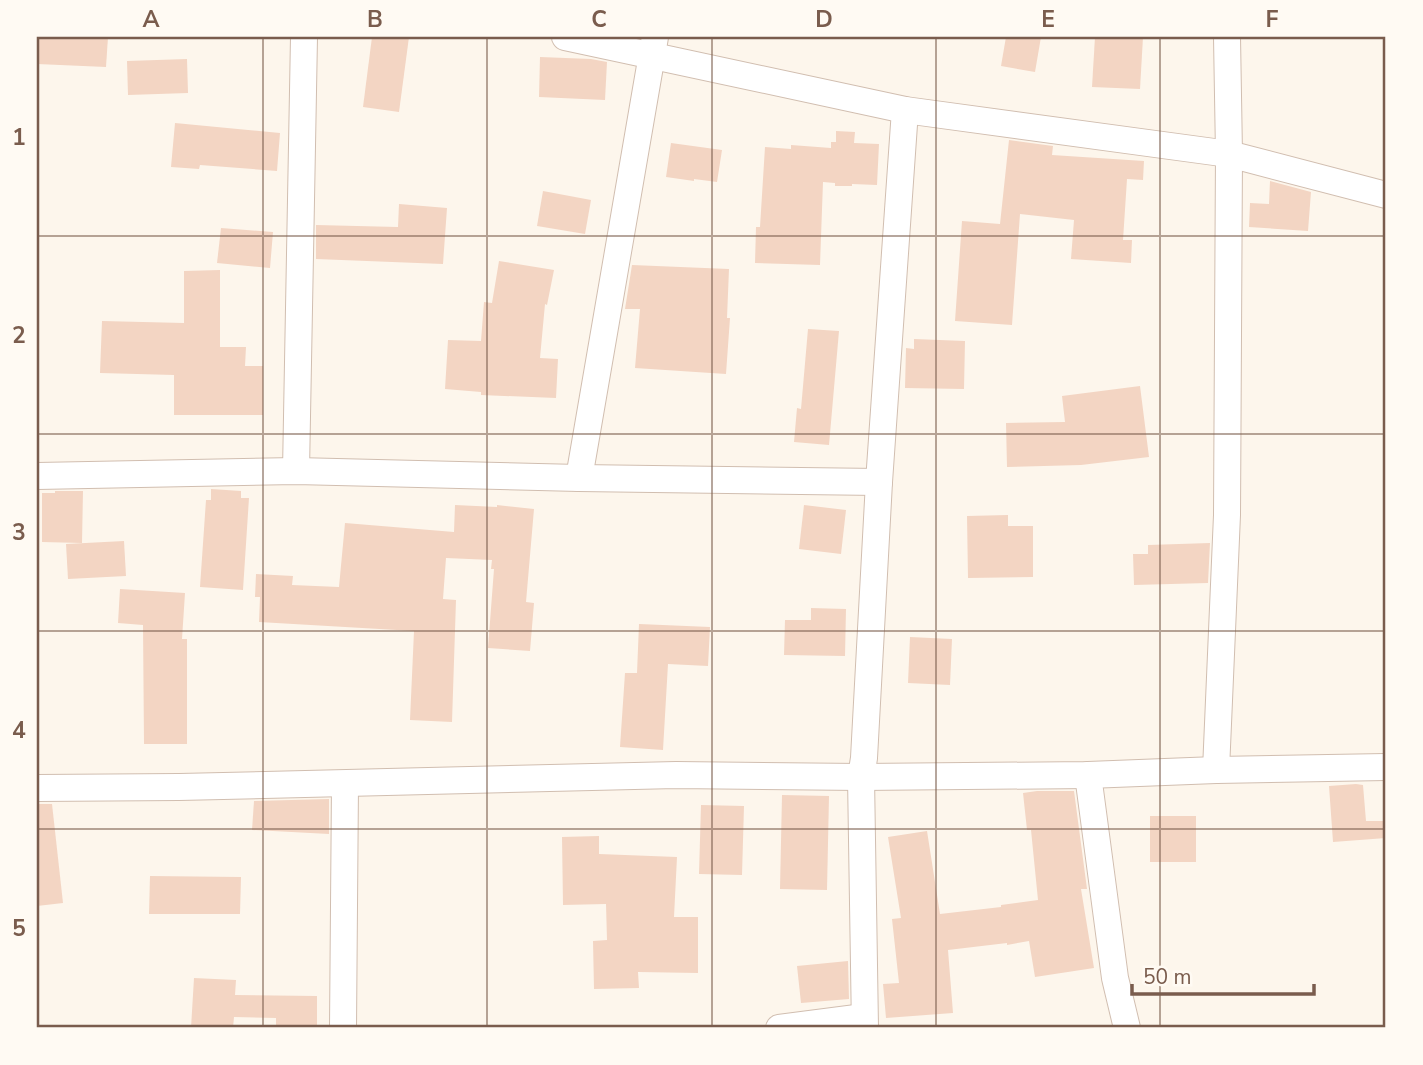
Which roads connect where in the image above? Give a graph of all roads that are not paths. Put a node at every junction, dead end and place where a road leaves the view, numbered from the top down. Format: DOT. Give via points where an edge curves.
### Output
graph roads {
  1 [pos="304,37"];
  2 [pos="565,37"];
  3 [pos="1227,37"];
  4 [pos="654,46"];
  5 [pos="905,110"];
  6 [pos="1229,154"];
  7 [pos="1386,195"];
  8 [pos="296,471"];
  9 [pos="37,476"];
  10 [pos="579,478"];
  11 [pos="879,482"];
  12 [pos="1386,767"];
  13 [pos="1216,770"];
  14 [pos="1088,775"];
  15 [pos="861,777"];
  16 [pos="345,784"];
  17 [pos="37,788"];
  18 [pos="865,1023"];
  19 [pos="343,1028"];
  20 [pos="779,1028"];
  21 [pos="1127,1028"];
  1 -- 8 [label="street"];
  2 -- 4 [label="street"];
  3 -- 6 [label="street"];
  4 -- 5 [label="street"];
  4 -- 10 [label="street"];
  5 -- 6 [label="street"];
  5 -- 11 [label="street"];
  6 -- 7 [label="street"];
  6 -- 13 [label="street" via="1227,515"];
  8 -- 9 [label="street"];
  8 -- 10 [label="street"];
  10 -- 11 [label="street"];
  11 -- 15 [label="street"];
  12 -- 13 [label="street"];
  13 -- 14 [label="street"];
  14 -- 15 [label="street"];
  14 -- 21 [label="street" via="1115,978"];
  15 -- 16 [label="street" via="676,775"];
  15 -- 18 [label="street"];
  16 -- 17 [label="street"];
  16 -- 19 [label="street"];
  18 -- 20 [label="street"];
}
